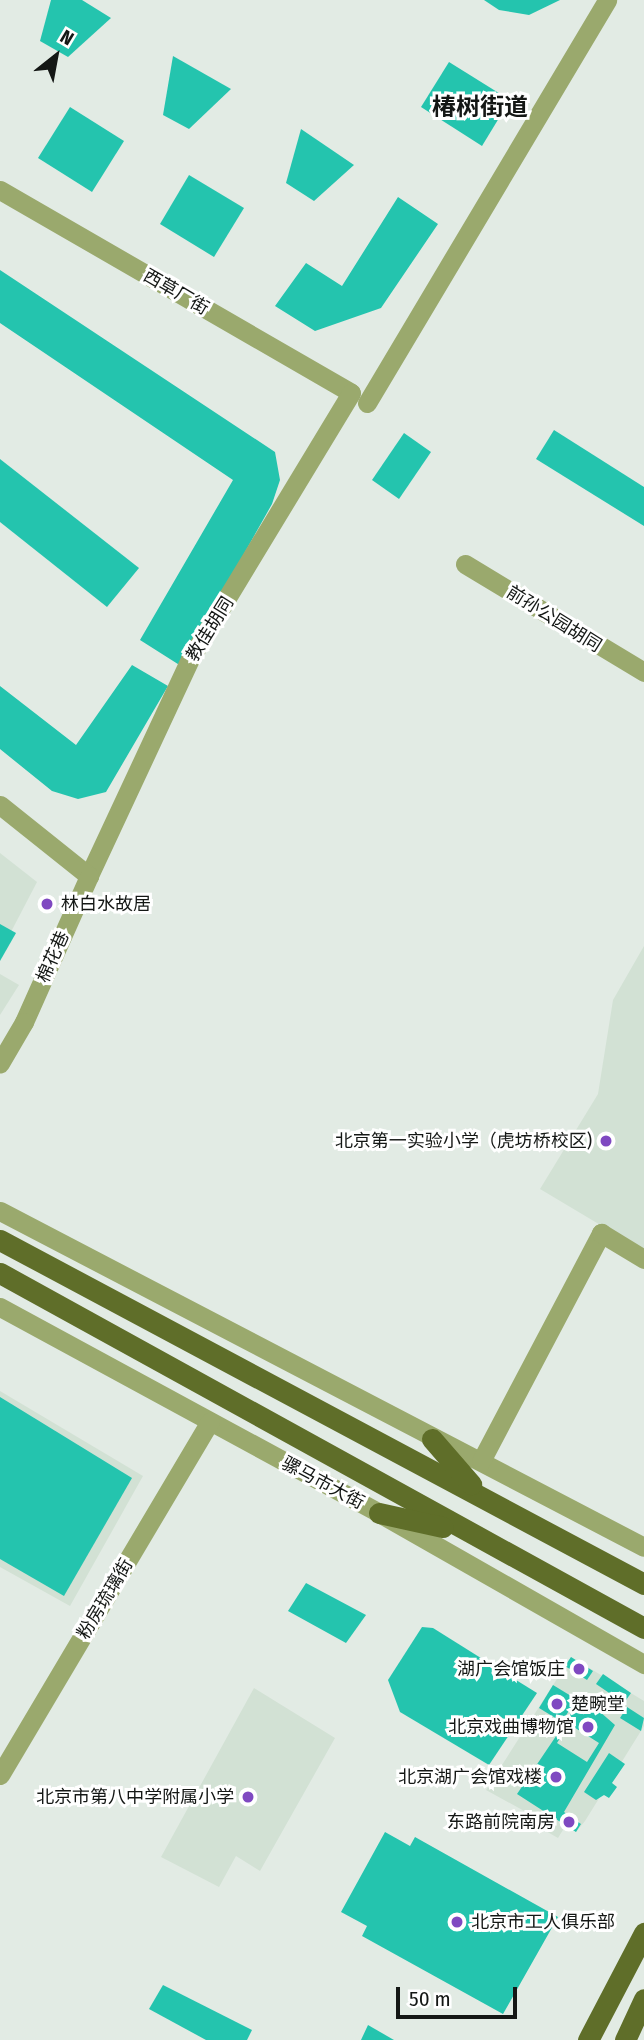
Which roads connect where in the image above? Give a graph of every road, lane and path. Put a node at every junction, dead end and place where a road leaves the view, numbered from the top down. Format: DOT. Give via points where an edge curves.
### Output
graph roads {
  1 [pos="607,0"];
  2 [pos="0,190"];
  3 [pos="359,398"];
  4 [pos="465,564"];
  5 [pos="644,672"];
  6 [pos="0,805"];
  7 [pos="89,876"];
  8 [pos="0,1063"];
  9 [pos="0,1211"];
  10 [pos="0,1240"];
  11 [pos="644,1259"];
  12 [pos="0,1273"];
  13 [pos="0,1307"];
  14 [pos="210,1422"];
  15 [pos="432,1440"];
  16 [pos="481,1461"];
  17 [pos="479,1494"];
  18 [pos="379,1513"];
  19 [pos="466,1533"];
  20 [pos="644,1547"];
  21 [pos="644,1584"];
  22 [pos="644,1628"];
  23 [pos="644,1664"];
  24 [pos="0,1775"];
  25 [pos="644,1933"];
  26 [pos="644,1999"];
  27 [pos="588,2040"];
  28 [pos="625,2040"];
  1 -- 3 [label="street, 教佳胡同"];
  2 -- 3 [label="street, 西草厂街"];
  3 -- 7 [label="street, 教佳胡同" via="190,659"];
  4 -- 5 [label="street, 前孙公园胡同"];
  6 -- 7 [label="street"];
  7 -- 8 [label="street, 棉花巷" via="24,1023"];
  9 -- 15 [label="street"];
  10 -- 17 [label="main road"];
  11 -- 16 [label="street" via="601,1233"];
  12 -- 19 [label="main road, 骡马市大街"];
  13 -- 14 [label="street, 骡马市大街"];
  14 -- 18 [label="street, 骡马市大街"];
  14 -- 24 [label="street, 粉房琉璃街"];
  15 -- 16 [label="street"];
  15 -- 17 [label="main road"];
  16 -- 20 [label="street"];
  17 -- 21 [label="main road"];
  18 -- 19 [label="main road"];
  18 -- 23 [label="street, 骡马市大街"];
  19 -- 22 [label="main road, 骡马市大街"];
  25 -- 27 [label="main road"];
  26 -- 28 [label="main road"];
}
